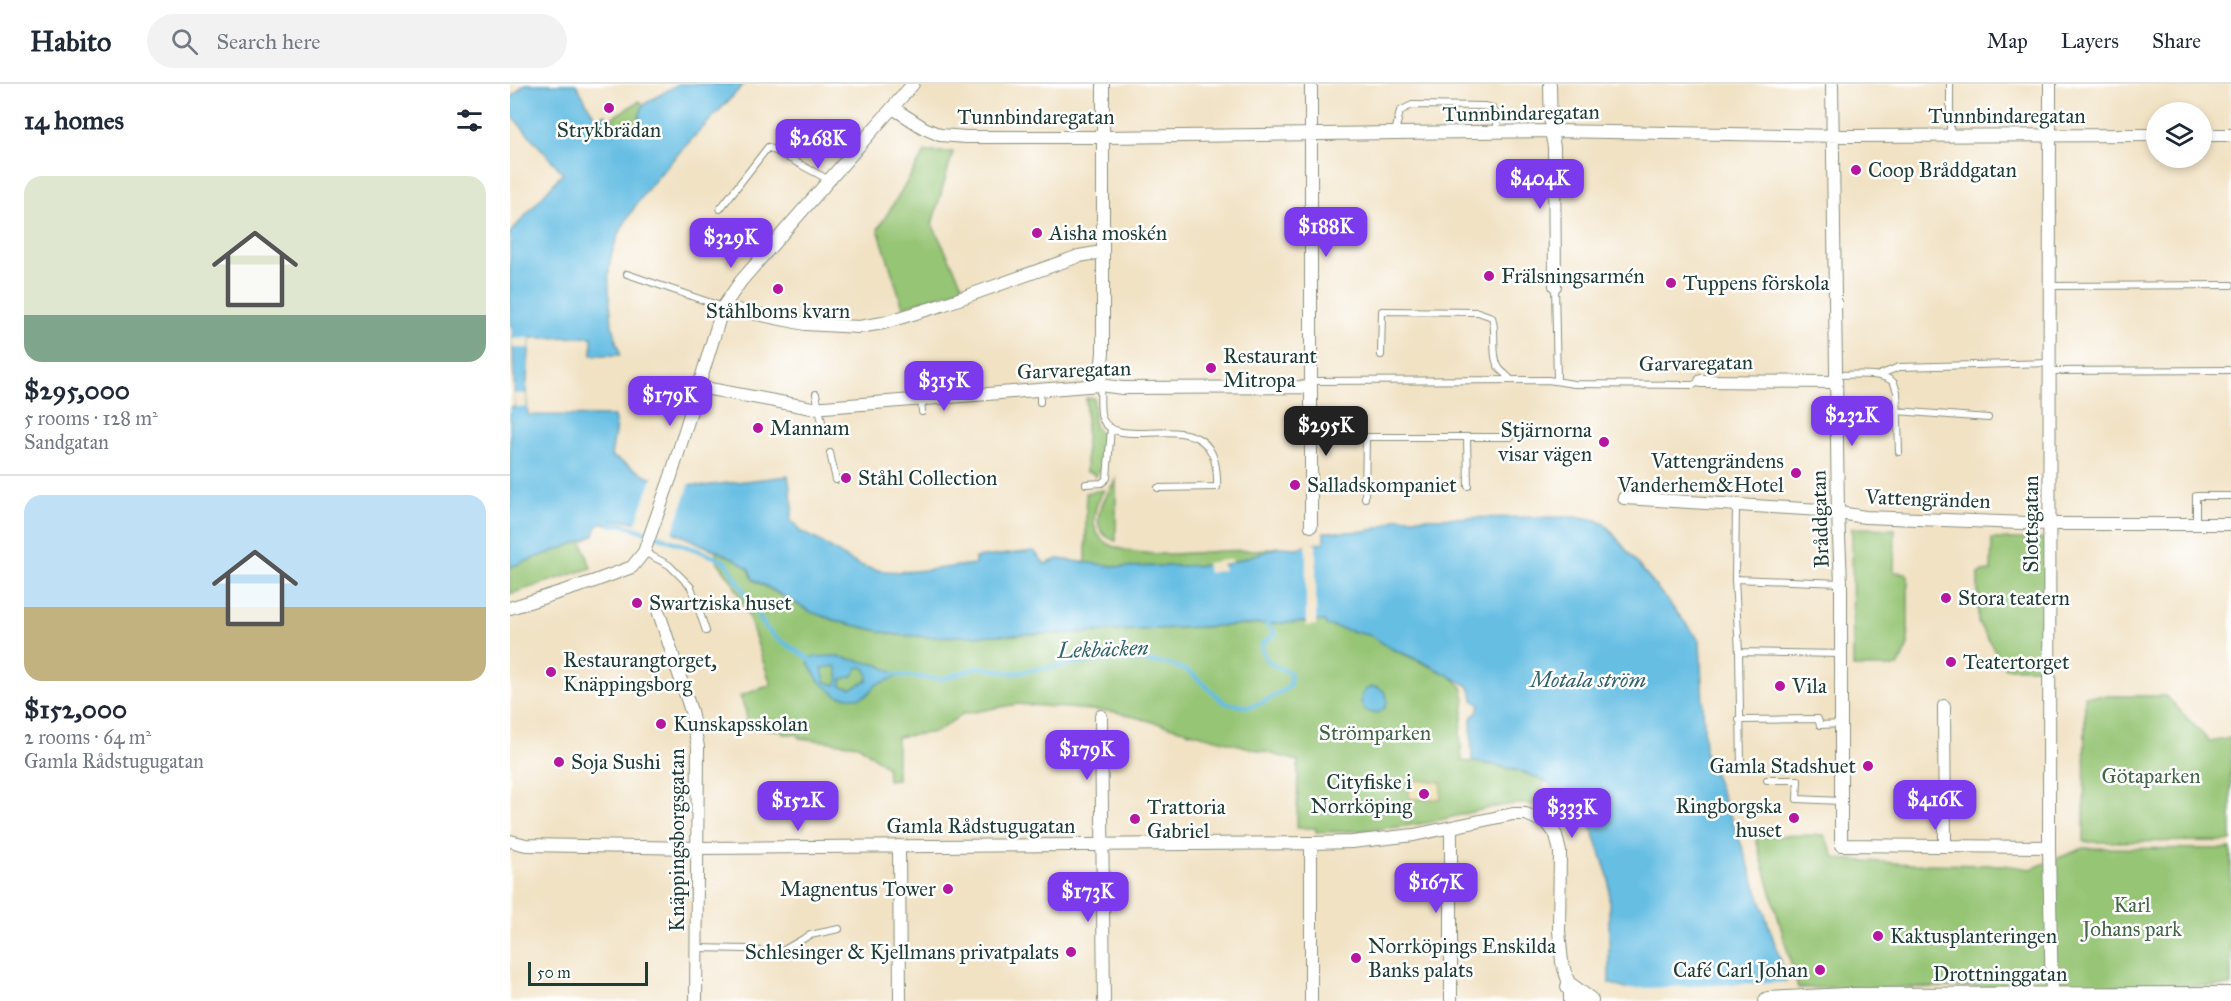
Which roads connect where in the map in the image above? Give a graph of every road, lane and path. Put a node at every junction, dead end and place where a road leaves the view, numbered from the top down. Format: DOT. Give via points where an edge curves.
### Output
graph roads {
  1 [pos="1103,84"];
  2 [pos="1311,84"];
  3 [pos="1550,84"];
  4 [pos="1832,84"];
  5 [pos="1950,84"];
  6 [pos="2050,84"];
  7 [pos="906,86"];
  8 [pos="893,108"];
  9 [pos="1551,131"];
  10 [pos="1498,133"];
  11 [pos="1395,134"];
  12 [pos="1311,135"];
  13 [pos="1833,135"];
  14 [pos="2049,135"];
  15 [pos="2146,135"];
  16 [pos="2212,135"];
  17 [pos="2231,135"];
  18 [pos="1950,136"];
  19 [pos="1103,138"];
  20 [pos="829,180"];
  21 [pos="720,208"];
  22 [pos="1102,252"];
  23 [pos="627,274"];
  24 [pos="2231,285"];
  25 [pos="1556,286"];
  26 [pos="2050,286"];
  27 [pos="723,306"];
  28 [pos="1381,355"];
  29 [pos="2050,367"];
  30 [pos="2231,370"];
  31 [pos="1879,375"];
  32 [pos="1836,378"];
  33 [pos="1511,380"];
  34 [pos="1557,381"];
  35 [pos="1701,381"];
  36 [pos="1310,384"];
  37 [pos="1100,385"];
  38 [pos="699,387"];
  39 [pos="816,394"];
  40 [pos="921,399"];
  41 [pos="819,408"];
  42 [pos="1897,411"];
  43 [pos="922,412"];
  44 [pos="1988,418"];
  45 [pos="822,423"];
  46 [pos="1111,428"];
  47 [pos="1311,437"];
  48 [pos="1366,437"];
  49 [pos="1511,437"];
  50 [pos="1467,438"];
  51 [pos="1899,452"];
  52 [pos="830,453"];
  53 [pos="836,480"];
  54 [pos="1086,484"];
  55 [pos="1468,486"];
  56 [pos="1158,488"];
  57 [pos="2231,496"];
  58 [pos="1365,498"];
  59 [pos="1624,498"];
  60 [pos="1736,504"];
  61 [pos="1838,513"];
  62 [pos="2050,524"];
  63 [pos="2196,524"];
  64 [pos="2231,524"];
  65 [pos="1311,526"];
  66 [pos="644,552"];
  67 [pos="1735,579"];
  68 [pos="1841,583"];
  69 [pos="510,608"];
  70 [pos="659,613"];
  71 [pos="706,631"];
  72 [pos="1739,652"];
  73 [pos="1841,654"];
  74 [pos="1944,706"];
  75 [pos="1101,716"];
  76 [pos="1739,720"];
  77 [pos="1841,724"];
  78 [pos="1741,765"];
  79 [pos="1767,780"];
  80 [pos="1841,801"];
  81 [pos="1451,828"];
  82 [pos="510,841"];
  83 [pos="1311,843"];
  84 [pos="1103,844"];
  85 [pos="899,846"];
  86 [pos="1945,846"];
  87 [pos="2049,847"];
  88 [pos="696,848"];
  89 [pos="839,929"];
  90 [pos="696,948"];
  91 [pos="1570,994"];
  92 [pos="2231,996"];
  93 [pos="2052,998"];
  94 [pos="696,1001"];
  95 [pos="900,1001"];
  96 [pos="1104,1001"];
  97 [pos="1311,1001"];
  98 [pos="1450,1001"];
  99 [pos="1589,1001"];
  100 [pos="1768,1001"];
  1 -- 19 [label="street"];
  2 -- 12 [label="street"];
  3 -- 9 [label="street"];
  4 -- 13 [label="street, Bråddgatan"];
  5 -- 18 [label="lane"];
  6 -- 14 [label="street, Slottsgatan"];
  7 -- 8 [label="street"];
  8 -- 19 [label="street, Tunnbindaregatan" via="940,135"];
  8 -- 20 [label="street"];
  9 -- 10 [label="street, Tunnbindaregatan"];
  9 -- 13 [label="street, Tunnbindaregatan"];
  9 -- 25 [label="street"];
  10 -- 11 [label="street, Tunnbindaregatan"];
  10 -- 11 [label="lane" via="1493,108 1412,105 1400,111"];
  11 -- 12 [label="street, Tunnbindaregatan"];
  12 -- 19 [label="street, Tunnbindaregatan"];
  12 -- 36 [label="street"];
  13 -- 18 [label="street, Tunnbindaregatan"];
  13 -- 32 [label="street, Bråddgatan"];
  14 -- 15 [label="street, Tunnbindaregatan"];
  14 -- 18 [label="street, Tunnbindaregatan"];
  14 -- 26 [label="street, Slottsgatan"];
  16 -- 17 [label="street"];
  19 -- 22 [label="street"];
  20 -- 21 [label="lane" via="768,147"];
  20 -- 27 [label="street"];
  22 -- 27 [label="street" via="1079,256 932,308 859,327 805,324"];
  22 -- 37 [label="street"];
  23 -- 27 [label="lane"];
  24 -- 26 [label="lane"];
  25 -- 34 [label="lane"];
  26 -- 29 [label="street, Slottsgatan"];
  27 -- 38 [label="street"];
  28 -- 33 [label="lane" via="1382,311 1478,312 1492,317 1498,368"];
  29 -- 30 [label="lane"];
  29 -- 31 [label="lane" via="1899,367"];
  29 -- 62 [label="street, Slottsgatan"];
  31 -- 32 [label="lane"];
  31 -- 42 [label="lane" via="1894,383"];
  32 -- 35 [label="street, Garvaregatan"];
  32 -- 61 [label="street, Bråddgatan"];
  33 -- 34 [label="lane, Garvaregatan"];
  33 -- 36 [label="lane, Garvaregatan"];
  34 -- 35 [label="lane, Garvaregatan"];
  36 -- 37 [label="street, Garvaregatan" via="1122,388"];
  36 -- 47 [label="street"];
  37 -- 40 [label="street, Garvaregatan" via="1040,396"];
  37 -- 46 [label="lane" via="1102,418"];
  38 -- 41 [label="street, Garvaregatan"];
  38 -- 66 [label="street"];
  39 -- 41 [label="lane"];
  40 -- 41 [label="street, Garvaregatan"];
  40 -- 43 [label="lane"];
  41 -- 45 [label="lane"];
  42 -- 44 [label="lane"];
  42 -- 51 [label="lane"];
  46 -- 54 [label="lane" via="1107,478 1102,483"];
  46 -- 56 [label="lane" via="1200,438 1218,469 1217,488"];
  47 -- 48 [label="lane"];
  47 -- 65 [label="street"];
  48 -- 50 [label="lane"];
  48 -- 58 [label="lane"];
  49 -- 50 [label="lane"];
  50 -- 55 [label="lane"];
  52 -- 53 [label="lane"];
  57 -- 63 [label="lane" via="2196,496"];
  59 -- 60 [label="street, Vattengränden"];
  60 -- 61 [label="street, Vattengränden"];
  60 -- 67 [label="lane"];
  61 -- 62 [label="street, Vattengränden"];
  61 -- 68 [label="street, Bråddgatan"];
  62 -- 63 [label="street, Vattengränden"];
  62 -- 87 [label="street, Slottsgatan"];
  63 -- 64 [label="street, Vattengränden"];
  66 -- 69 [label="street" via="632,567"];
  66 -- 71 [label="lane" via="669,565 691,586"];
  67 -- 68 [label="lane"];
  67 -- 72 [label="lane"];
  68 -- 73 [label="street, Bråddgatan"];
  70 -- 88 [label="street, Knäppingsborgsgatan" via="692,711 698,747"];
  72 -- 73 [label="lane"];
  72 -- 76 [label="lane"];
  73 -- 77 [label="street, Bråddgatan" via="1847,689"];
  74 -- 86 [label="street"];
  75 -- 84 [label="street"];
  76 -- 77 [label="lane" via="1818,719 1820,725"];
  76 -- 78 [label="lane"];
  77 -- 80 [label="street, Bråddgatan"];
  79 -- 80 [label="lane" via="1798,780 1797,800"];
  80 -- 86 [label="street, Bråddgatan" via="1841,845"];
  81 -- 83 [label="street, Gamla Rådstugugatan" via="1352,842"];
  81 -- 91 [label="street, Gamla Rådstugugatan" via="1498,816 1526,814 1548,824 1560,852 1559,931"];
  81 -- 98 [label="street"];
  82 -- 88 [label="street, Gamla Rådstugugatan" via="526,845"];
  83 -- 84 [label="street, Gamla Rådstugugatan"];
  83 -- 97 [label="street"];
  84 -- 85 [label="street, Gamla Rådstugugatan"];
  84 -- 96 [label="street"];
  85 -- 88 [label="street, Gamla Rådstugugatan"];
  85 -- 95 [label="street"];
  86 -- 87 [label="street"];
  87 -- 93 [label="street, Slottsgatan"];
  88 -- 90 [label="street, Knäppingsborgsgatan"];
  89 -- 90 [label="lane" via="810,935 782,951"];
  90 -- 94 [label="street, Knäppingsborgsgatan"];
  91 -- 99 [label="main road"];
  92 -- 93 [label="main road, Drottninggatan"];
  93 -- 100 [label="main road, Drottninggatan" via="1846,997"];
}
